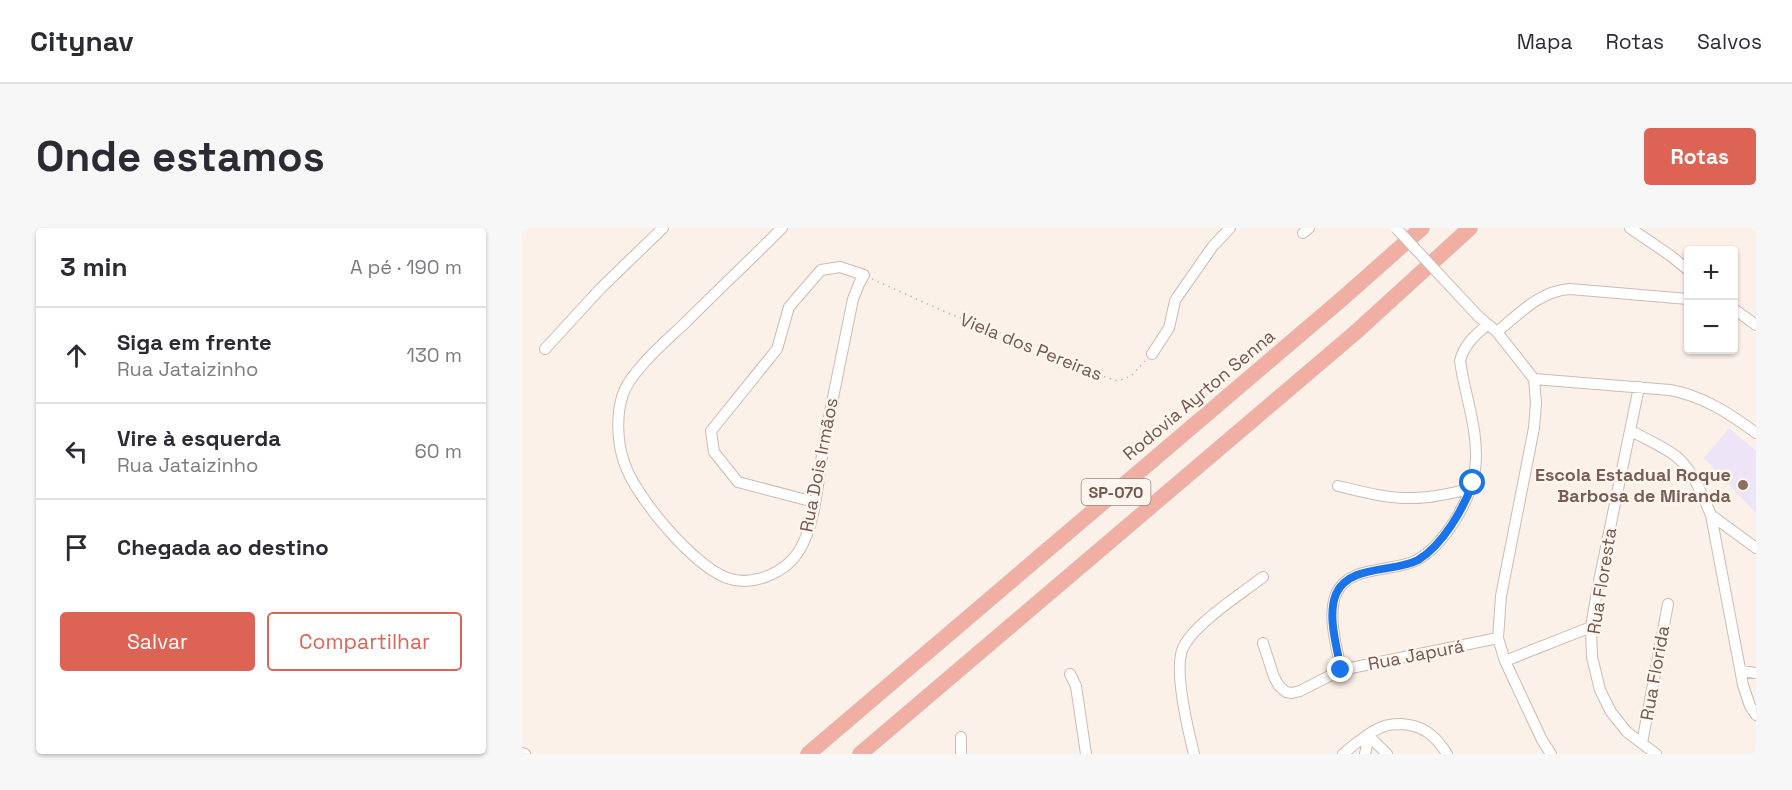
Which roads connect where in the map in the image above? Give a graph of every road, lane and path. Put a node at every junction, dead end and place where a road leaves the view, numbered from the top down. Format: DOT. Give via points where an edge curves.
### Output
graph roads {
  1 [pos="663,228"];
  2 [pos="782,228"];
  3 [pos="1230,228"];
  4 [pos="1396,228"];
  5 [pos="1422,228"];
  6 [pos="1470,228"];
  7 [pos="1630,228"];
  8 [pos="1684,266"];
  9 [pos="864,275"];
  10 [pos="1684,299"];
  11 [pos="1738,312"];
  12 [pos="1487,325"];
  13 [pos="1756,325"];
  14 [pos="1497,332"];
  15 [pos="545,350"];
  16 [pos="1152,354"];
  17 [pos="1534,379"];
  18 [pos="1639,387"];
  19 [pos="1631,431"];
  20 [pos="1756,433"];
  21 [pos="1338,486"];
  22 [pos="1470,489"];
  23 [pos="814,502"];
  24 [pos="1711,515"];
  25 [pos="1756,548"];
  26 [pos="1263,577"];
  27 [pos="1668,604"];
  28 [pos="1591,627"];
  29 [pos="1498,639"];
  30 [pos="1263,643"];
  31 [pos="1505,661"];
  32 [pos="1341,670"];
  33 [pos="1741,671"];
  34 [pos="1756,673"];
  35 [pos="1070,674"];
  36 [pos="1756,715"];
  37 [pos="1370,736"];
  38 [pos="961,737"];
  39 [pos="1642,743"];
  40 [pos="808,754"];
  41 [pos="860,754"];
  42 [pos="962,754"];
  43 [pos="1086,754"];
  44 [pos="1194,754"];
  45 [pos="1343,754"];
  46 [pos="1365,754"];
  47 [pos="1386,754"];
  48 [pos="1447,754"];
  49 [pos="1551,754"];
  50 [pos="1656,754"];
  1 -- 15 [label="street"];
  2 -- 23 [label="street, Rua Dois Irmãos" via="635,374 623,393 619,437 628,474 653,511 680,544 726,577 751,580 768,576 786,565 805,538"];
  3 -- 16 [label="street" via="1178,296 1169,328"];
  4 -- 12 [label="street, bridge"];
  5 -- 40 [label="highway, Rodovia Ayrton Senna / SP-070"];
  6 -- 41 [label="highway, SP-070" via="1356,332"];
  7 -- 8 [label="street"];
  9 -- 16 [label="path, Viela dos Pereiras" via="950,314 1036,346 1086,371 1118,381 1131,376"];
  9 -- 23 [label="street, Rua Dois Irmãos" via="853,299"];
  9 -- 23 [label="street" via="840,267 821,270 789,307 777,349 711,431 714,452 738,482"];
  10 -- 14 [label="street" via="1560,290 1537,299"];
  11 -- 13 [label="street"];
  12 -- 14 [label="street"];
  12 -- 22 [label="street" via="1468,343 1460,361 1476,446"];
  14 -- 17 [label="street"];
  17 -- 18 [label="street"];
  17 -- 29 [label="street" via="1534,428 1502,596"];
  18 -- 19 [label="street, Rua Floresta"];
  18 -- 20 [label="street" via="1684,392 1703,399"];
  19 -- 24 [label="street" via="1677,458 1689,471"];
  19 -- 28 [label="street, Rua Floresta"];
  21 -- 22 [label="street" via="1413,498"];
  22 -- 32 [label="street" via="1457,517 1418,559 1399,567 1366,572 1342,584 1333,620"];
  24 -- 25 [label="street"];
  24 -- 33 [label="street"];
  26 -- 44 [label="street" via="1201,626 1183,647 1180,672"];
  27 -- 39 [label="street, Rua Florida"];
  28 -- 31 [label="street"];
  28 -- 39 [label="street, Rua Floresta" via="1592,657 1600,690 1618,722"];
  29 -- 31 [label="street"];
  29 -- 32 [label="street, Rua Japurá"];
  30 -- 32 [label="street, Rua Japurá" via="1274,677 1286,692 1300,691"];
  31 -- 49 [label="street"];
  33 -- 34 [label="street"];
  33 -- 36 [label="street"];
  35 -- 43 [label="street" via="1076,686"];
  37 -- 45 [label="street"];
  37 -- 46 [label="street"];
  37 -- 47 [label="street"];
  37 -- 48 [label="street" via="1393,724 1417,726 1441,744"];
  38 -- 42 [label="street"];
  39 -- 50 [label="street, Rua Floresta"];
}
